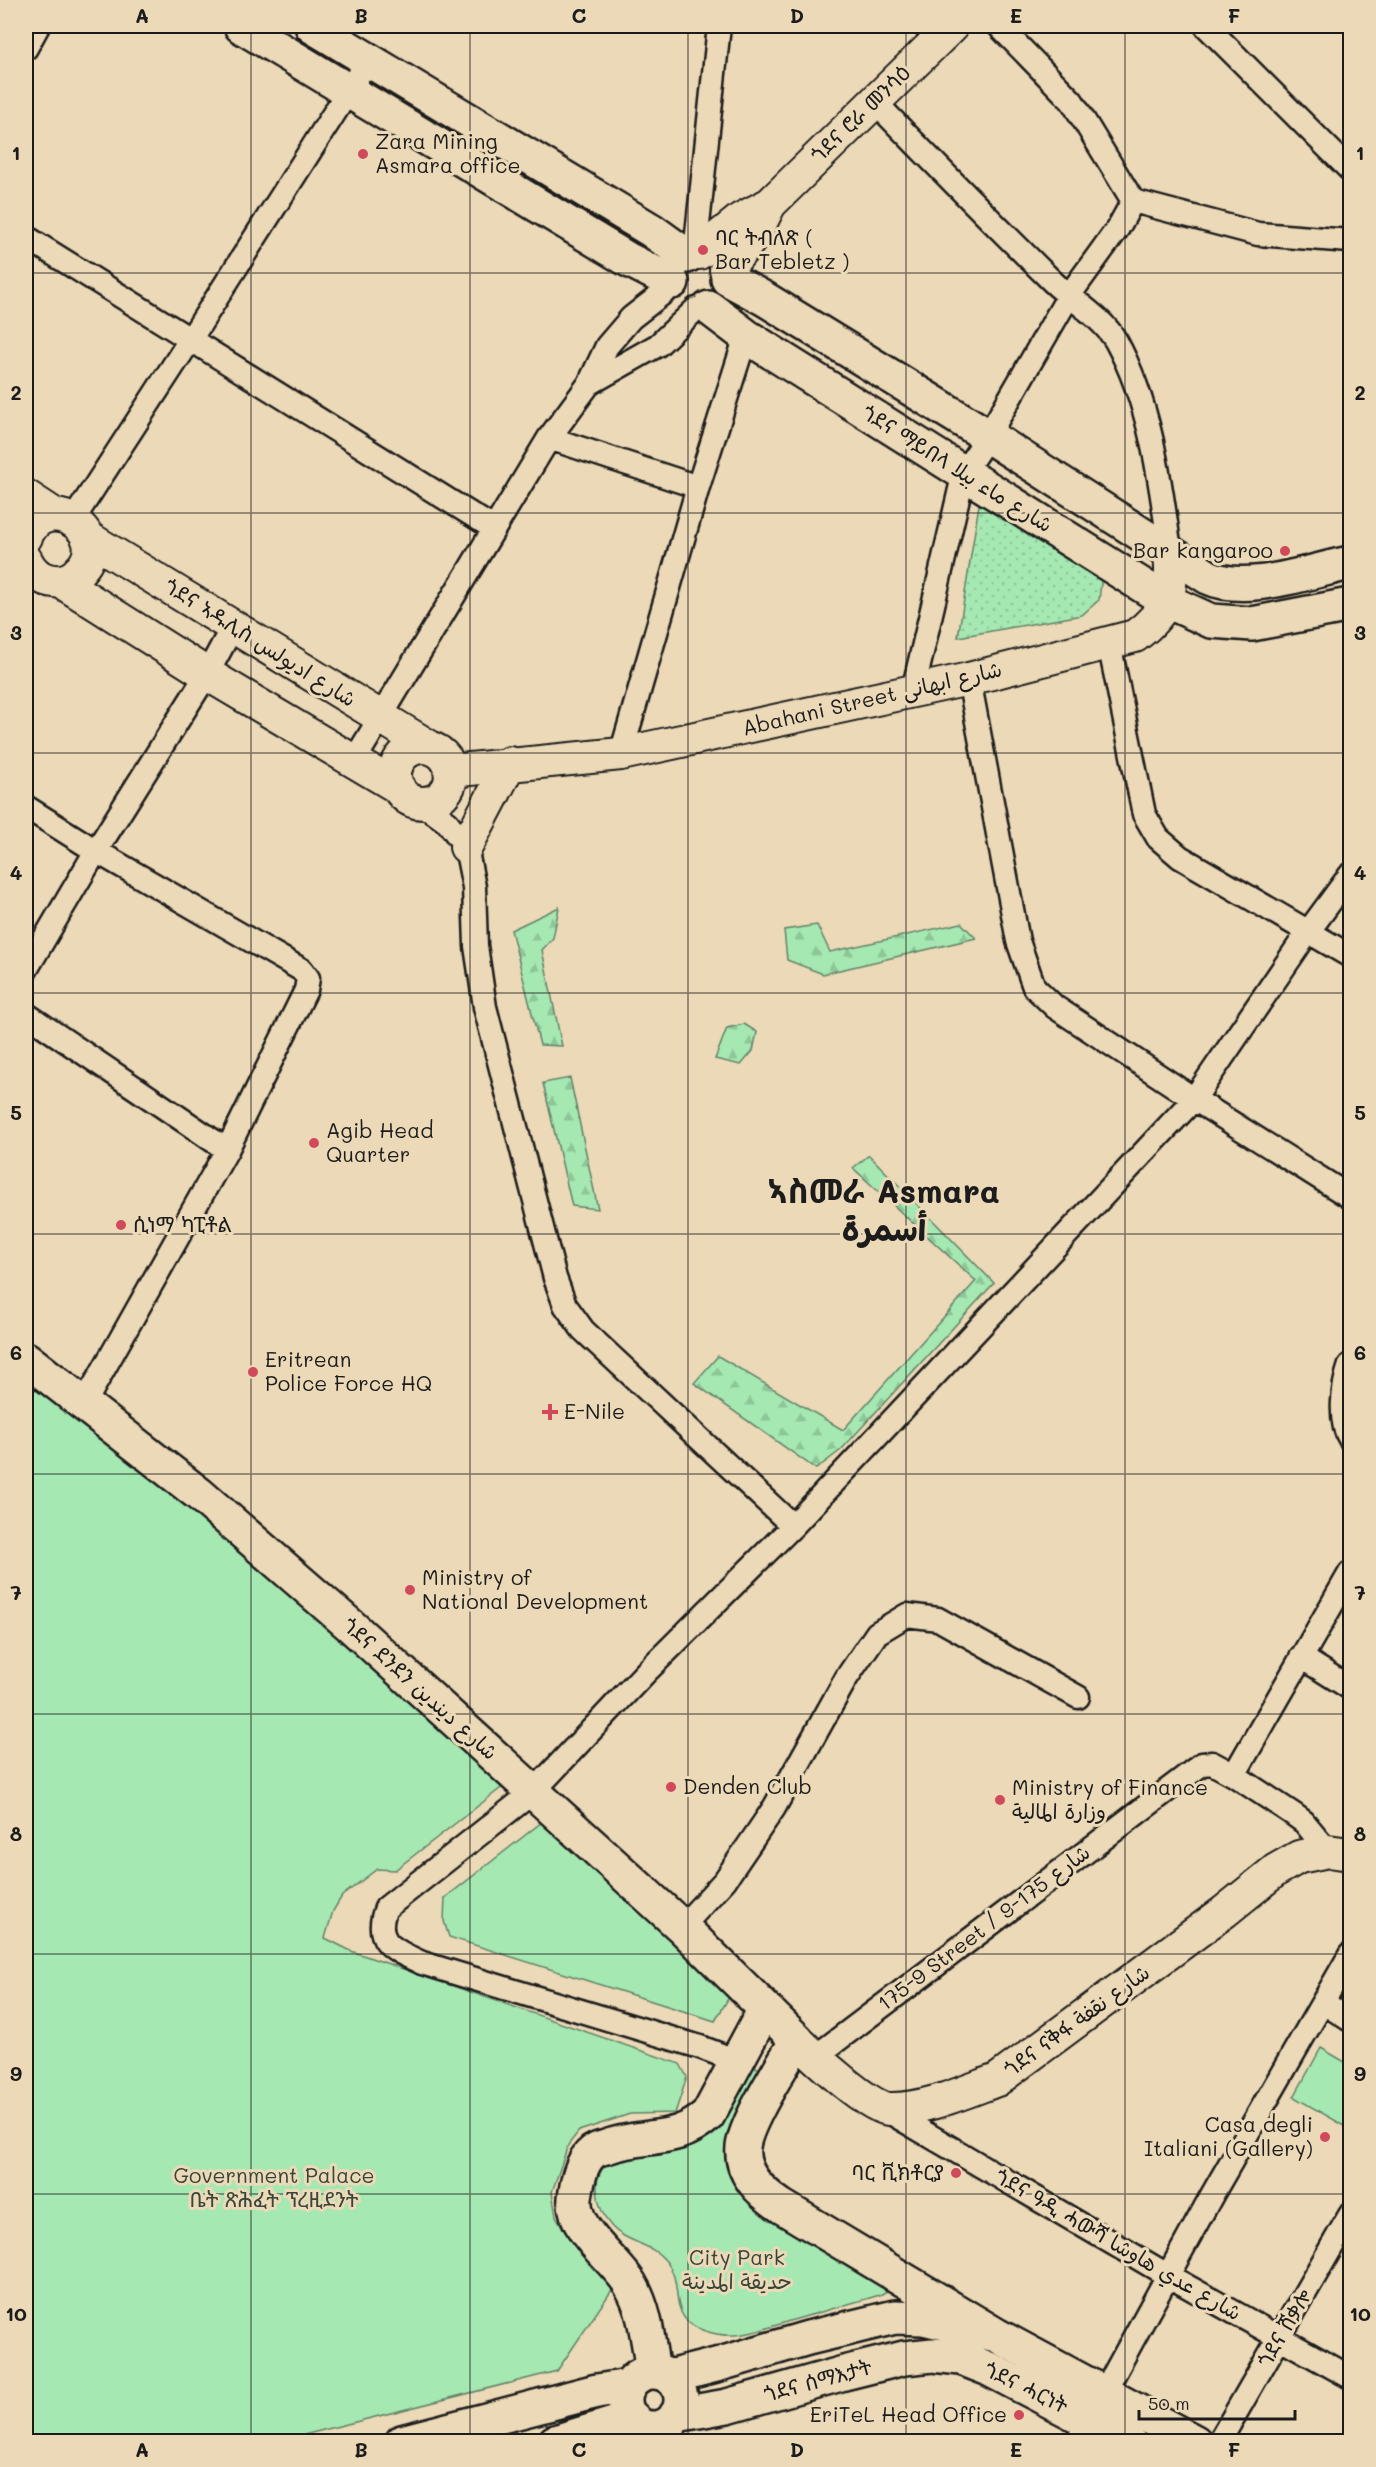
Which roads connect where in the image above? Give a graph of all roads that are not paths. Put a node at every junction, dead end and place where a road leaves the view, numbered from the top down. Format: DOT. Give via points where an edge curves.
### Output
graph roads {
  1 [pos="38,26"];
  2 [pos="241,26"];
  3 [pos="312,26"];
  4 [pos="952,26"];
  5 [pos="999,26"];
  6 [pos="1206,26"];
  7 [pos="724,31"];
  8 [pos="284,37"];
  9 [pos="26,48"];
  10 [pos="368,60"];
  11 [pos="347,91"];
  12 [pos="874,101"];
  13 [pos="1350,170"];
  14 [pos="1134,201"];
  15 [pos="26,237"];
  16 [pos="1350,241"];
  17 [pos="697,268"];
  18 [pos="1068,297"];
  19 [pos="703,308"];
  20 [pos="746,336"];
  21 [pos="190,340"];
  22 [pos="589,384"];
  23 [pos="988,436"];
  24 [pos="549,438"];
  25 [pos="964,472"];
  26 [pos="698,487"];
  27 [pos="26,496"];
  28 [pos="72,524"];
  29 [pos="493,528"];
  30 [pos="26,537"];
  31 [pos="1170,551"];
  32 [pos="1350,563"];
  33 [pos="33,572"];
  34 [pos="1167,601"];
  35 [pos="1350,605"];
  36 [pos="233,626"];
  37 [pos="1109,643"];
  38 [pos="207,674"];
  39 [pos="969,679"];
  40 [pos="914,691"];
  41 [pos="381,717"];
  42 [pos="621,754"];
  43 [pos="442,760"];
  44 [pos="354,761"];
  45 [pos="510,763"];
  46 [pos="410,796"];
  47 [pos="26,807"];
  48 [pos="466,847"];
  49 [pos="96,851"];
  50 [pos="1350,875"];
  51 [pos="1308,932"];
  52 [pos="1350,956"];
  53 [pos="26,970"];
  54 [pos="26,1014"];
  55 [pos="1194,1099"];
  56 [pos="227,1150"];
  57 [pos="1350,1197"];
  58 [pos="26,1359"];
  59 [pos="1350,1365"];
  60 [pos="84,1404"];
  61 [pos="1350,1439"];
  62 [pos="793,1526"];
  63 [pos="1350,1573"];
  64 [pos="1301,1656"];
  65 [pos="1350,1688"];
  66 [pos="1078,1697"];
  67 [pos="1234,1775"];
  68 [pos="533,1792"];
  69 [pos="1340,1852"];
  70 [pos="682,1928"];
  71 [pos="1350,1955"];
  72 [pos="1324,2003"];
  73 [pos="765,2008"];
  74 [pos="1350,2020"];
  75 [pos="806,2049"];
  76 [pos="737,2061"];
  77 [pos="886,2110"];
  78 [pos="1350,2215"];
  79 [pos="1167,2275"];
  80 [pos="895,2276"];
  81 [pos="895,2317"];
  82 [pos="996,2335"];
  83 [pos="1279,2337"];
  84 [pos="904,2358"];
  85 [pos="960,2358"];
  86 [pos="1350,2377"];
  87 [pos="651,2378"];
  88 [pos="1090,2418"];
  89 [pos="657,2428"];
  90 [pos="565,2440"];
  91 [pos="402,2442"];
  92 [pos="1129,2442"];
  93 [pos="1195,2442"];
  94 [pos="1219,2442"];
  1 -- 9 [label="street"];
  2 -- 8 [label="main road, ጎደና ማይበላ شارع ماء بيلا"];
  3 -- 10 [label="main road, ጎደና ማይበላ شارع ماء بيلا"];
  4 -- 12 [label="street, ጎደና ሮራ መንሳዕ"];
  5 -- 14 [label="street" via="1072,101"];
  6 -- 13 [label="street"];
  7 -- 17 [label="street"];
  8 -- 11 [label="main road, ጎደና ማይበላ شارع ماء بيلا"];
  10 -- 11 [label="street"];
  10 -- 17 [label="main road, ጎደና ማይበላ شارع ماء بيلا" via="651,230"];
  11 -- 17 [label="main road, ጎደና ማይበላ شارع ماء بيلا" via="627,259"];
  11 -- 21 [label="street"];
  12 -- 17 [label="street, ጎደና ሮራ መንሳዕ" via="770,204 741,219"];
  12 -- 18 [label="street"];
  14 -- 16 [label="street" via="1258,234"];
  14 -- 18 [label="street"];
  15 -- 21 [label="street"];
  17 -- 19 [label="main road, ጎደና ማይበላ شارع ماء بيلا" via="681,301"];
  17 -- 19 [label="main road" via="723,297"];
  17 -- 22 [label="street" via="630,318 606,346"];
  17 -- 23 [label="main road, ጎደና ማይበላ شارع ماء بيلا" via="765,299"];
  18 -- 23 [label="street"];
  18 -- 31 [label="street" via="1114,338 1131,371 1146,418"];
  19 -- 20 [label="main road, ጎደና ማይበላ شارع ماء بيلا"];
  19 -- 22 [label="street" via="658,345"];
  20 -- 25 [label="main road, ጎደና ማይበላ شارع ماء بيلا"];
  20 -- 26 [label="street"];
  21 -- 28 [label="street"];
  21 -- 29 [label="street"];
  22 -- 24 [label="street"];
  23 -- 25 [label="street"];
  23 -- 31 [label="main road, ጎደና ማይበላ شارع ماء بيلا"];
  24 -- 26 [label="street"];
  24 -- 29 [label="street"];
  25 -- 34 [label="main road, ጎደና ማይበላ شارع ماء بيلا"];
  25 -- 40 [label="street"];
  26 -- 42 [label="street"];
  27 -- 28 [label="street, ጎደና ኣዱሊስ شارع اديولس"];
  28 -- 30 [label="street" via="35,523"];
  28 -- 33 [label="street" via="89,547 84,566 78,573"];
  28 -- 36 [label="street, ጎደና ኣዱሊስ شارع اديولس"];
  29 -- 41 [label="street"];
  31 -- 32 [label="main road, ጎደና ማይበላ شارع ماء بيلا" via="1220,583 1238,585"];
  31 -- 34 [label="street, Abahani Street شارع ابهانى" via="1172,578"];
  33 -- 38 [label="street"];
  34 -- 35 [label="main road, ጎደና ማይበላ شارع ماء بيلا" via="1211,621 1252,624"];
  34 -- 37 [label="street, Abahani Street شارع ابهانى" via="1151,624 1135,636"];
  36 -- 38 [label="street"];
  36 -- 41 [label="street, ጎደና ኣዱሊስ شارع اديولس"];
  37 -- 39 [label="street, Abahani Street شارع ابهانى"];
  37 -- 51 [label="street" via="1144,814 1158,838 1180,857"];
  38 -- 44 [label="street"];
  38 -- 49 [label="street"];
  39 -- 40 [label="street, Abahani Street شارع ابهانى"];
  39 -- 55 [label="street" via="1018,941 1034,987 1054,1007"];
  40 -- 42 [label="street, Abahani Street شارع ابهانى"];
  41 -- 43 [label="street, ጎደና ኣዱሊስ شارع اديولس"];
  41 -- 44 [label="street"];
  42 -- 45 [label="street, Abahani Street شارع ابهانى"];
  43 -- 45 [label="street, Abahani Street شارع ابهانى"];
  43 -- 46 [label="street" via="448,788 444,794 429,803"];
  43 -- 46 [label="street" via="414,749 406,754 396,770 396,780"];
  44 -- 46 [label="street"];
  45 -- 48 [label="street"];
  46 -- 48 [label="street" via="448,823"];
  47 -- 49 [label="street"];
  48 -- 62 [label="street" via="474,887 476,946 485,1007 555,1278 566,1305 583,1330"];
  49 -- 53 [label="street"];
  49 -- 56 [label="street" via="302,970 308,978 306,990"];
  50 -- 51 [label="street"];
  51 -- 52 [label="street"];
  51 -- 55 [label="street"];
  54 -- 56 [label="street"];
  55 -- 57 [label="street"];
  55 -- 62 [label="street"];
  56 -- 60 [label="street"];
  58 -- 60 [label="main road, ጎደና ደንደን شارع ديندين"];
  59 -- 61 [label="street" via="1344,1384 1345,1431"];
  60 -- 68 [label="main road, ጎደና ደንደን شارع ديندين" via="226,1518 351,1626"];
  62 -- 68 [label="street" via="645,1673"];
  63 -- 64 [label="street"];
  64 -- 65 [label="street"];
  64 -- 67 [label="street"];
  66 -- 70 [label="street" via="938,1618 907,1616 877,1633 847,1677 774,1808 725,1880"];
  67 -- 69 [label="street, 175-9 Street / شارع 175-9" via="1304,1822"];
  67 -- 75 [label="street, 175-9 Street / شارع 175-9" via="1212,1763 1193,1769"];
  68 -- 70 [label="main road, ጎደና ደንደን شارع ديندين"];
  68 -- 76 [label="street" via="386,1908 381,1934 394,1949 422,1963"];
  69 -- 77 [label="street, ጎደና ናቅፋ شارع نقفة" via="1299,1857 1276,1870 996,2080 922,2104"];
  70 -- 73 [label="main road, ጎደና ደንደን شارع ديندين"];
  71 -- 72 [label="street"];
  72 -- 74 [label="street"];
  72 -- 79 [label="street"];
  73 -- 75 [label="main road, ጎደና ደንደን شارع ديندين"];
  73 -- 76 [label="main road"];
  75 -- 77 [label="street" via="848,2086"];
  75 -- 80 [label="main road" via="751,2123 743,2148 745,2166 763,2194"];
  76 -- 87 [label="main road" via="708,2115 696,2127 674,2135 616,2143 593,2152 577,2183 575,2202 582,2223 630,2284 637,2299"];
  77 -- 79 [label="street, ጎደና ዓዲ ሓውሻ شارع عدي هاوشا"];
  78 -- 83 [label="street, ጎደና ሸቃሎ"];
  79 -- 83 [label="street, ጎደና ዓዲ ሓውሻ شارع عدي هاوشا"];
  79 -- 88 [label="street"];
  80 -- 81 [label="main road"];
  80 -- 82 [label="main road"];
  81 -- 82 [label="main road, ጎደና ሰማእታት" via="923,2318"];
  81 -- 84 [label="main road"];
  81 -- 87 [label="main road, ጎደና ሰማእታት"];
  82 -- 88 [label="main road"];
  83 -- 86 [label="street, ጎደና ዓዲ ሓውሻ شارع عدي هاوشا"];
  83 -- 94 [label="street, ጎደና ሸቃሎ"];
  84 -- 85 [label="main road, ጎደና ሰማእታት"];
  84 -- 89 [label="main road, ጎደና ሰማእታት"];
  85 -- 88 [label="main road, ጎደና ሓርነት"];
  87 -- 89 [label="main road" via="626,2402"];
  87 -- 89 [label="main road" via="680,2390 680,2408"];
  87 -- 91 [label="main road, ጎደና ሰማእታት"];
  88 -- 92 [label="main road"];
  88 -- 93 [label="main road"];
  89 -- 90 [label="main road, ጎደና ሰማእታት"];
}
